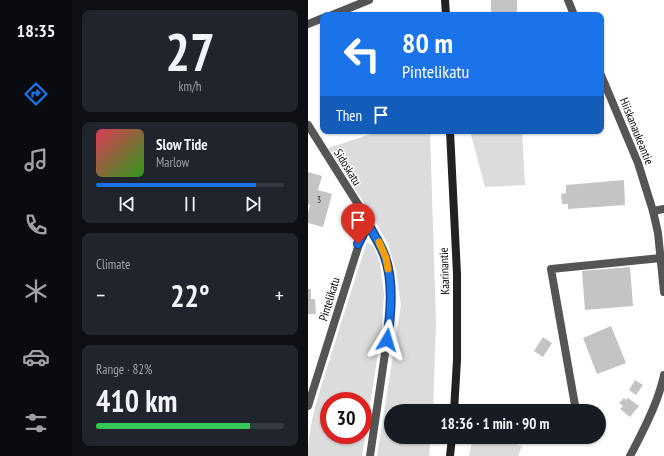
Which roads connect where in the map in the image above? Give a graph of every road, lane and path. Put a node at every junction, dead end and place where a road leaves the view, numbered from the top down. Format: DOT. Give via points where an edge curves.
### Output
graph roads {
  1 [pos="369,0"];
  2 [pos="445,0"];
  3 [pos="568,0"];
  4 [pos="339,12"];
  5 [pos="446,12"];
  6 [pos="573,12"];
  7 [pos="320,19"];
  8 [pos="308,24"];
  9 [pos="604,82"];
  10 [pos="308,126"];
  11 [pos="450,134"];
  12 [pos="664,209"];
  13 [pos="653,211"];
  14 [pos="368,224"];
  15 [pos="661,258"];
  16 [pos="664,292"];
  17 [pos="664,375"];
  18 [pos="454,404"];
  19 [pos="575,404"];
  20 [pos="308,406"];
  21 [pos="451,444"];
  22 [pos="370,456"];
  23 [pos="450,456"];
  24 [pos="630,456"];
  1 -- 4 [label="street"];
  2 -- 5 [label="main road"];
  3 -- 6 [label="street"];
  7 -- 8 [label="street"];
  9 -- 13 [label="street, Hiiskanaukeantie" via="638,163"];
  10 -- 14 [label="street, Sidoskatu"];
  11 -- 18 [label="main road, Kaarinantie" via="457,274"];
  12 -- 13 [label="street"];
  13 -- 15 [label="street, Hiiskanaukeantie"];
  14 -- 20 [label="street, Pintelikatu" via="358,244"];
  14 -- 22 [label="street, Sidoskatu" via="386,258 391,291 389,326"];
  15 -- 16 [label="street, Hiiskanaukeantie"];
  15 -- 19 [label="street" via="551,268"];
  17 -- 24 [label="street" via="653,411"];
  21 -- 23 [label="main road"];
}
